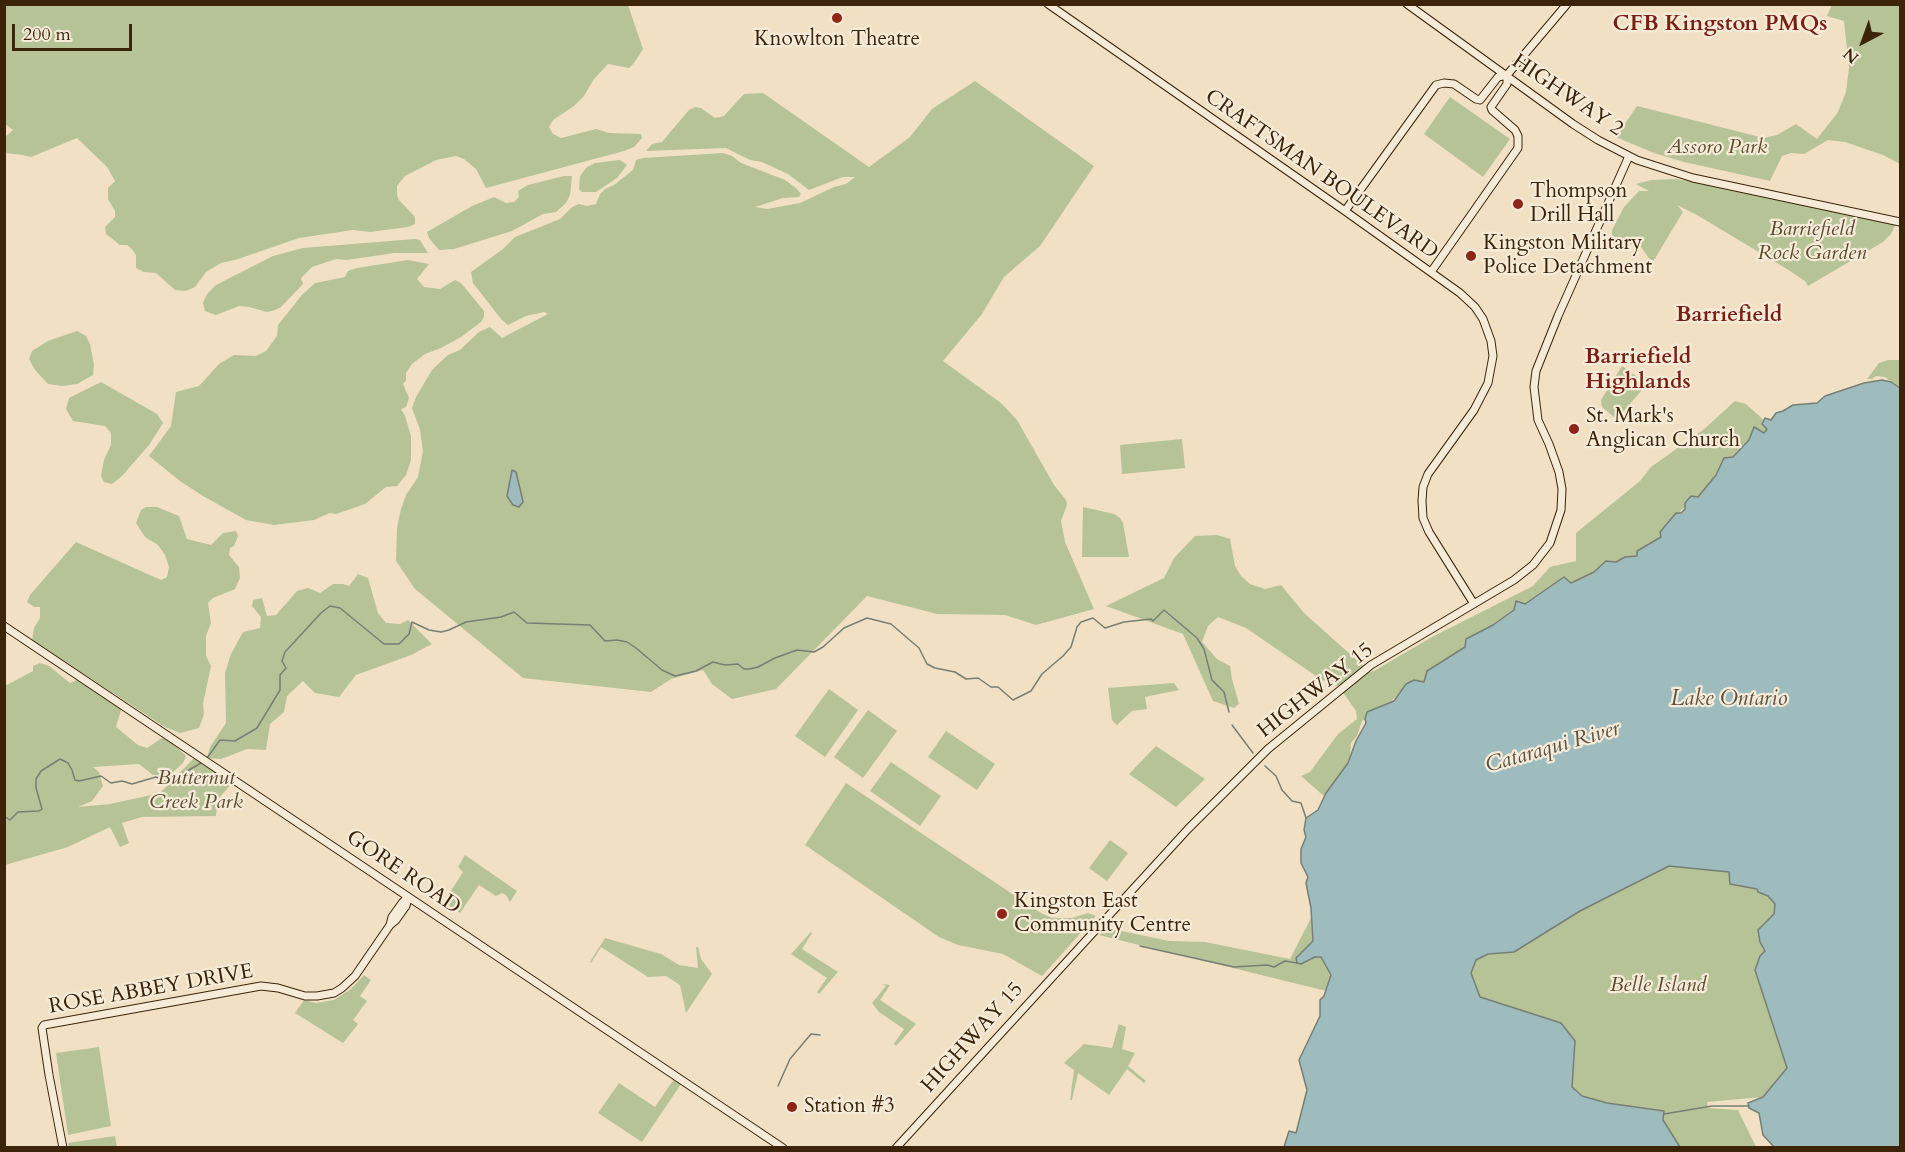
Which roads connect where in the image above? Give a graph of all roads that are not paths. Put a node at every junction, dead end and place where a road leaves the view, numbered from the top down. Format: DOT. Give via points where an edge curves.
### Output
graph roads {
  1 [pos="1048,4"];
  2 [pos="1407,4"];
  3 [pos="1567,4"];
  4 [pos="1507,75"];
  5 [pos="1629,156"];
  6 [pos="1345,211"];
  7 [pos="1900,222"];
  8 [pos="1431,272"];
  9 [pos="1474,604"];
  10 [pos="4,626"];
  11 [pos="408,897"];
  12 [pos="63,1148"];
  13 [pos="783,1148"];
  14 [pos="896,1148"];
  1 -- 6 [label="street, CRAFTSMAN BOULEVARD"];
  2 -- 4 [label="street, HIGHWAY 2"];
  3 -- 4 [label="street"];
  4 -- 5 [label="street, HIGHWAY 2" via="1598,140"];
  4 -- 6 [label="street" via="1498,77 1480,100 1454,84 1436,85"];
  4 -- 8 [label="street" via="1507,84 1491,107 1515,130 1518,148"];
  5 -- 7 [label="street, HIGHWAY 2" via="1693,178"];
  5 -- 9 [label="street, HIGHWAY 15" via="1536,371 1538,420 1550,444 1562,489 1557,525 1550,543 1533,565"];
  6 -- 8 [label="street, CRAFTSMAN BOULEVARD"];
  8 -- 9 [label="street, CRAFTSMAN BOULEVARD" via="1475,307 1491,341 1491,371 1485,392 1428,474 1422,501 1429,532"];
  9 -- 14 [label="street, HIGHWAY 15" via="1371,665 1268,749 1188,829"];
  10 -- 11 [label="street, GORE ROAD"];
  11 -- 12 [label="street, ROSE ABBEY DRIVE" via="401,914 349,982 326,995 305,996 269,985 44,1025"];
  11 -- 13 [label="street, GORE ROAD"];
}
